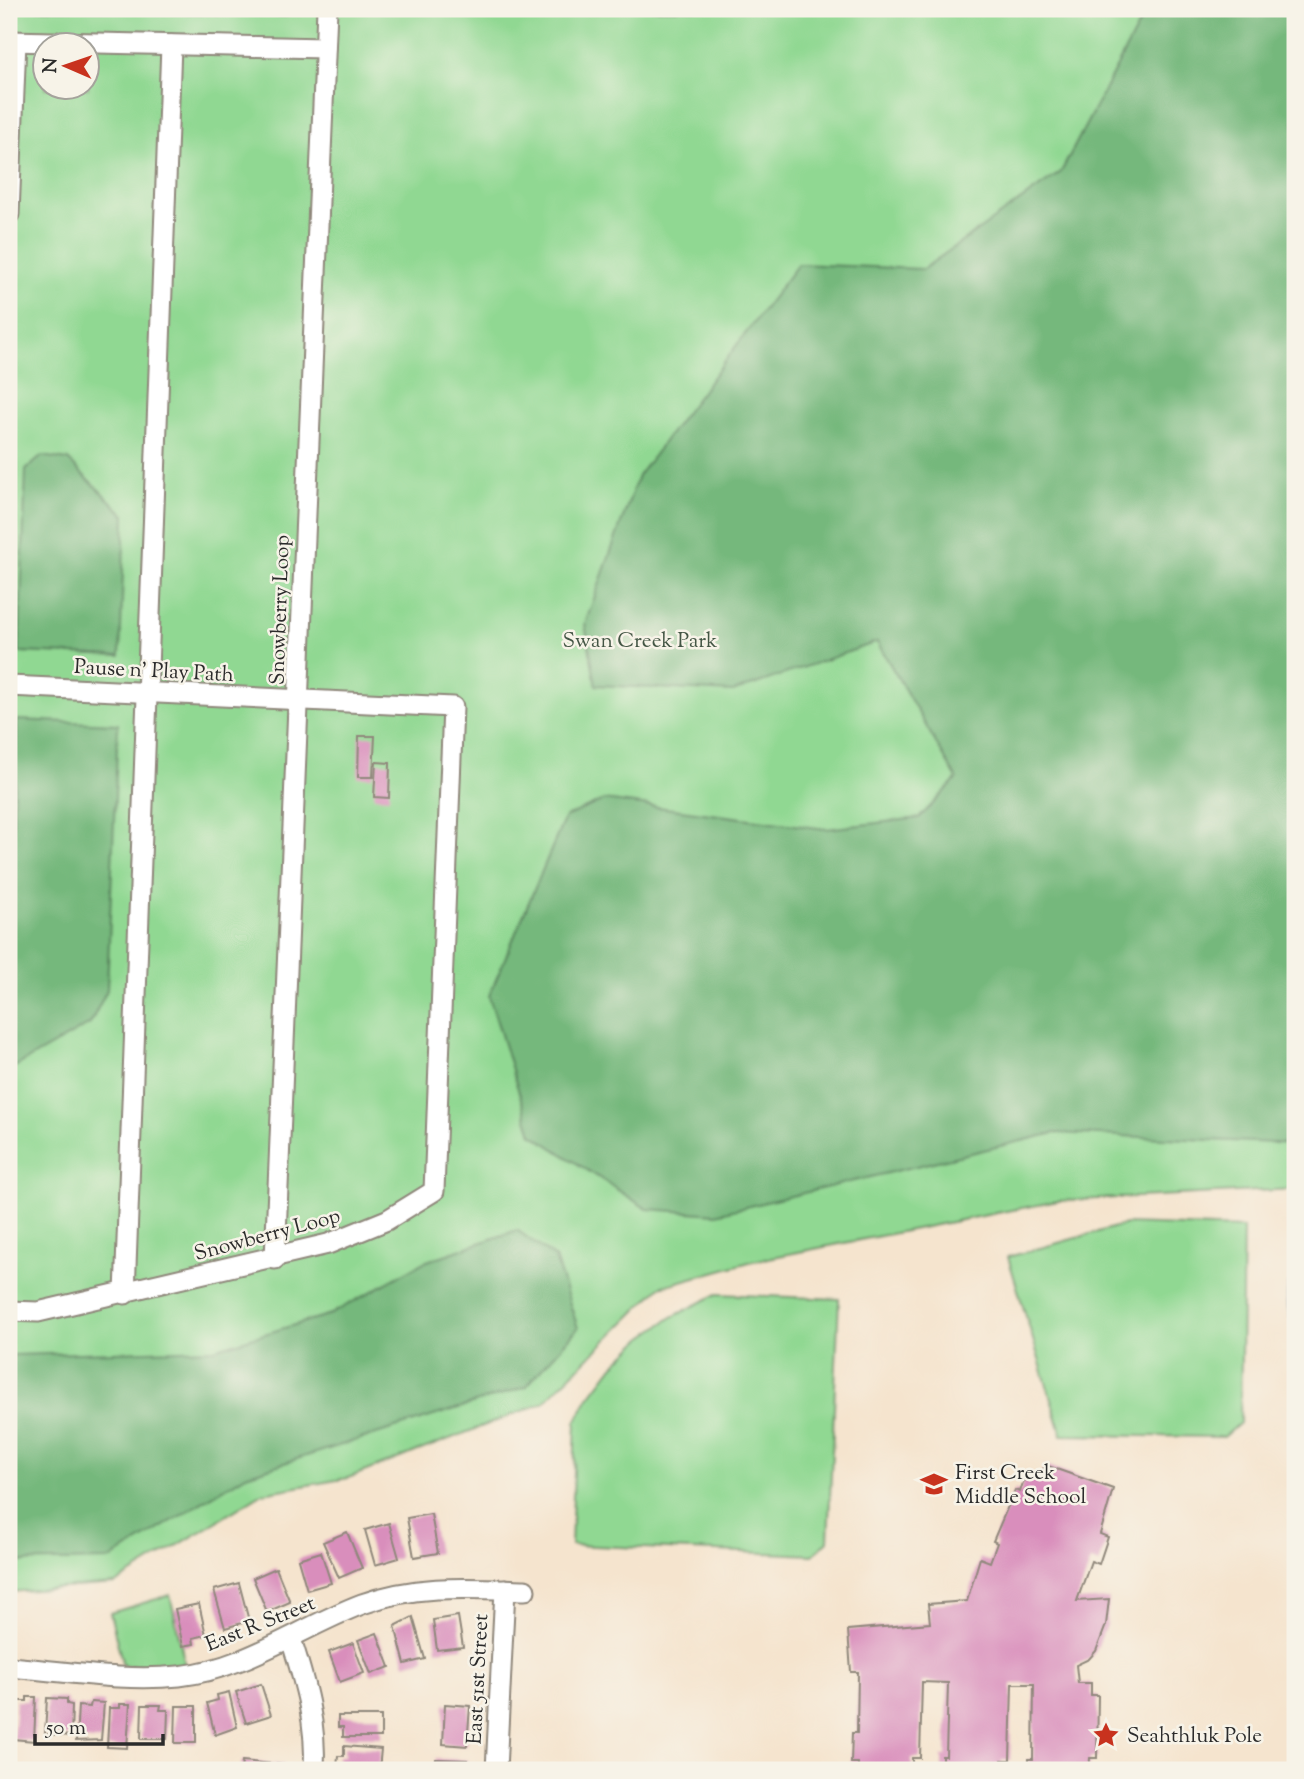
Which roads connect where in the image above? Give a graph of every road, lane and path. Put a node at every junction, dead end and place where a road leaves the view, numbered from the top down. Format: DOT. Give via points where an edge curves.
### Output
graph roads {
  1 [pos="327,9"];
  2 [pos="12,41"];
  3 [pos="171,46"];
  4 [pos="325,48"];
  5 [pos="9,214"];
  6 [pos="9,686"];
  7 [pos="146,693"];
  8 [pos="298,700"];
  9 [pos="275,1259"];
  10 [pos="125,1294"];
  11 [pos="9,1311"];
  12 [pos="505,1589"];
  13 [pos="525,1590"];
  14 [pos="291,1639"];
  15 [pos="9,1667"];
  16 [pos="314,1770"];
  17 [pos="496,1770"];
  1 -- 4 [label="street, Snowberry Loop"];
  2 -- 3 [label="street"];
  2 -- 5 [label="street"];
  3 -- 4 [label="street"];
  3 -- 7 [label="street"];
  4 -- 8 [label="street, Snowberry Loop"];
  6 -- 7 [label="street, Pause n' Play Path"];
  7 -- 8 [label="street, Pause n' Play Path"];
  7 -- 10 [label="street"];
  8 -- 9 [label="street"];
  8 -- 9 [label="street, Snowberry Loop" via="453,707 438,1156 434,1191 424,1199 352,1235"];
  9 -- 10 [label="street, Snowberry Loop"];
  10 -- 11 [label="street, Snowberry Loop" via="38,1312"];
  12 -- 13 [label="street, East R Street"];
  12 -- 14 [label="street, East R Street" via="434,1587 401,1593 361,1604"];
  12 -- 17 [label="street, East 51st Street"];
  14 -- 15 [label="street, East R Street" via="220,1667 180,1676"];
  14 -- 16 [label="street" via="310,1703"];
}
